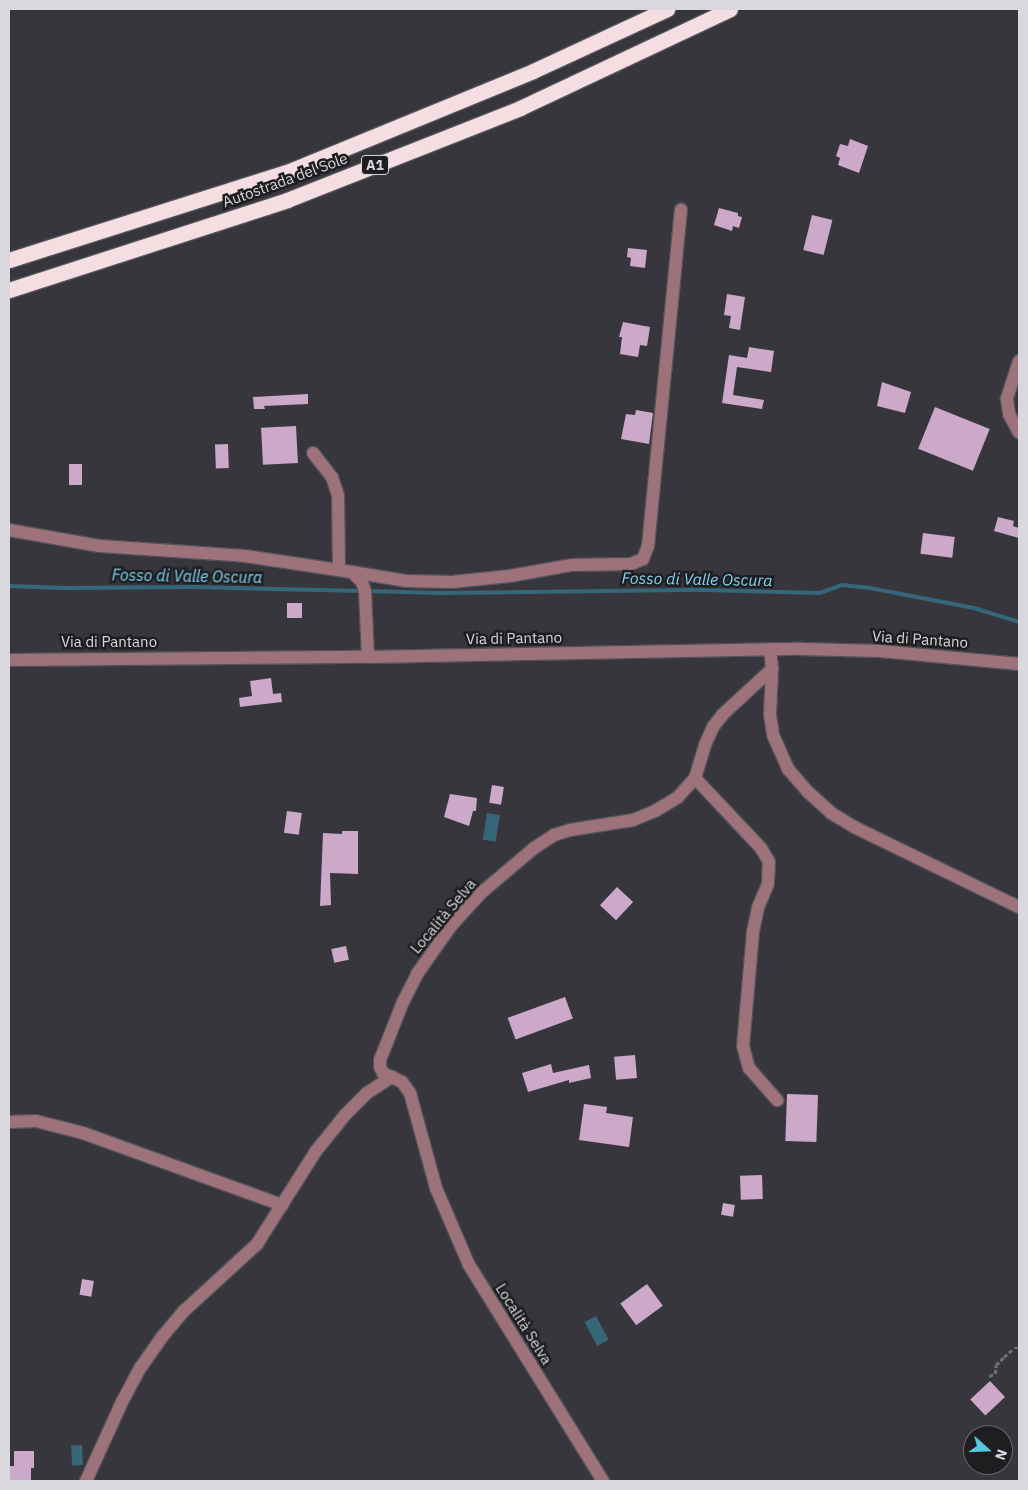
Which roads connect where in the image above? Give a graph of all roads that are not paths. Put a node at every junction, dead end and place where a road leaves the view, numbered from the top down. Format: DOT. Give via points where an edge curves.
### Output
graph roads {
  1 [pos="667,9"];
  2 [pos="730,9"];
  3 [pos="681,210"];
  4 [pos="9,260"];
  5 [pos="9,290"];
  6 [pos="1019,361"];
  7 [pos="1019,433"];
  8 [pos="312,453"];
  9 [pos="9,530"];
  10 [pos="339,569"];
  11 [pos="352,572"];
  12 [pos="770,649"];
  13 [pos="368,657"];
  14 [pos="9,660"];
  15 [pos="1019,664"];
  16 [pos="772,668"];
  17 [pos="695,778"];
  18 [pos="1019,907"];
  19 [pos="392,1077"];
  20 [pos="777,1100"];
  21 [pos="9,1122"];
  22 [pos="282,1205"];
  23 [pos="86,1481"];
  24 [pos="603,1481"];
  1 -- 4 [label="highway, Autostrada del Sole / A1" via="533,71 287,172"];
  2 -- 5 [label="highway, Autostrada del Sole / A1" via="541,99 296,197"];
  3 -- 11 [label="street" via="648,546 643,559 632,564 572,565 452,582 402,581"];
  6 -- 7 [label="street" via="1007,399 1009,414"];
  8 -- 10 [label="street" via="332,478 338,496"];
  9 -- 10 [label="street" via="100,546 245,556"];
  10 -- 11 [label="street"];
  11 -- 13 [label="street" via="362,582 365,591"];
  12 -- 13 [label="street, Via di Pantano"];
  12 -- 15 [label="street, Via di Pantano" via="880,651"];
  12 -- 16 [label="street"];
  13 -- 14 [label="street, Via di Pantano"];
  16 -- 17 [label="street, Località Selva" via="713,727"];
  16 -- 18 [label="street" via="770,715 775,741 788,769 813,797 859,830"];
  17 -- 19 [label="street, Località Selva" via="678,797 644,816 622,823 570,830 549,838 480,893 437,944 406,994 380,1060 381,1070"];
  17 -- 20 [label="street" via="761,848 769,862 768,884 753,932 743,1046 749,1068"];
  19 -- 22 [label="street" via="358,1101 339,1121"];
  19 -- 24 [label="street, Località Selva" via="410,1093 436,1188 469,1265"];
  21 -- 22 [label="street" via="36,1121 84,1133"];
  22 -- 23 [label="street" via="251,1250 185,1310 152,1350 122,1402"];
}
